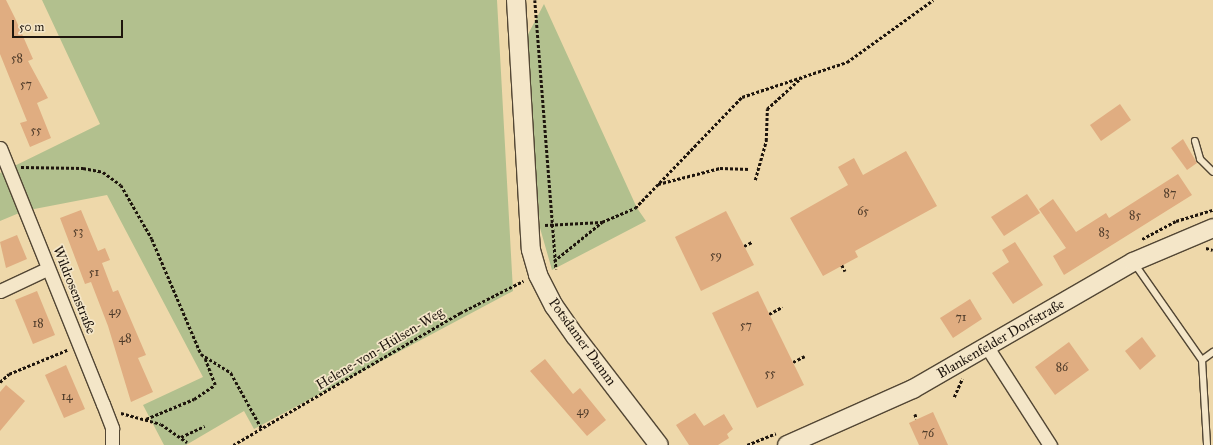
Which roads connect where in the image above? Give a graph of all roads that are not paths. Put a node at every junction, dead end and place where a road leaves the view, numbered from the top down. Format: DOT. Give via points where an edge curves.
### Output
graph roads {
  1 [pos="516,0"];
  2 [pos="1195,141"];
  3 [pos="0,148"];
  4 [pos="1213,172"];
  5 [pos="1213,228"];
  6 [pos="1133,262"];
  7 [pos="47,269"];
  8 [pos="0,291"];
  9 [pos="987,347"];
  10 [pos="1213,352"];
  11 [pos="1202,360"];
  12 [pos="112,445"];
  13 [pos="660,445"];
  14 [pos="788,445"];
  15 [pos="1050,445"];
  16 [pos="1207,445"];
  1 -- 13 [label="main road, Potsdamer Damm" via="528,203 538,275 554,306 576,337"];
  2 -- 4 [label="lane" via="1200,159"];
  3 -- 7 [label="street, Wildrosenstraße"];
  5 -- 6 [label="main road, Blankenfelder Dorfstraße"];
  6 -- 9 [label="main road, Blankenfelder Dorfstraße"];
  6 -- 11 [label="lane"];
  7 -- 8 [label="street"];
  7 -- 12 [label="street, Wildrosenstraße" via="105,409 112,428"];
  9 -- 14 [label="main road, Blankenfelder Dorfstraße" via="913,389"];
  9 -- 15 [label="street"];
  10 -- 11 [label="lane"];
  11 -- 16 [label="lane"];
}
